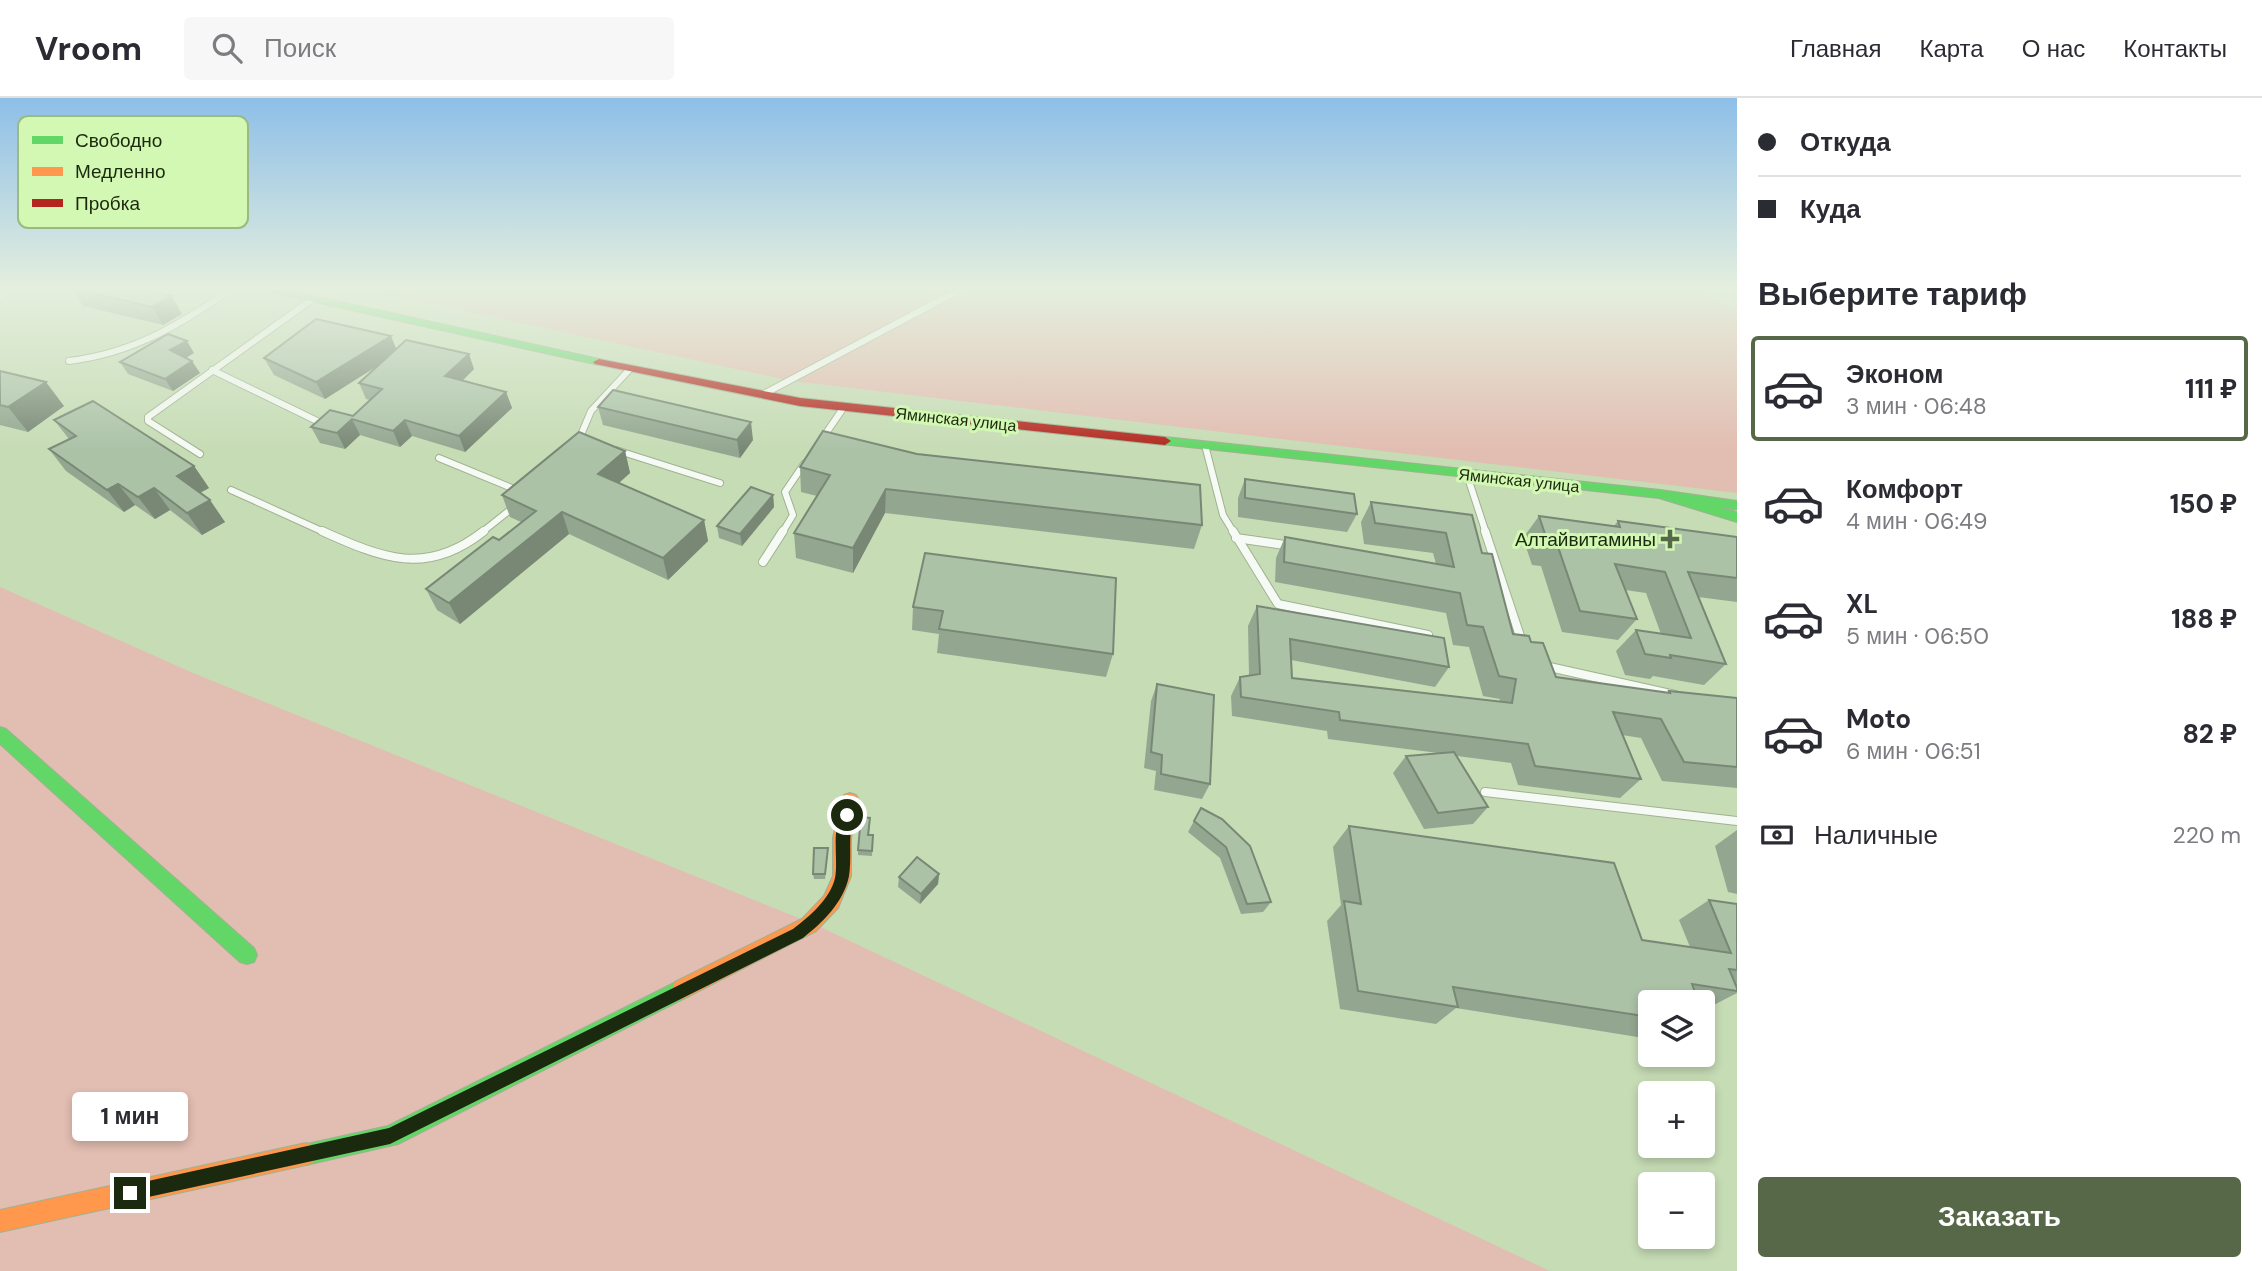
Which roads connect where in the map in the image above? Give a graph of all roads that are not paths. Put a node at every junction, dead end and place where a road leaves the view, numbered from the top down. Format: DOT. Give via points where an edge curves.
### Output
graph roads {
  1 [pos="151,342"];
  2 [pos="252,342"];
  3 [pos="509,342"];
  4 [pos="862,342"];
  5 [pos="69,360"];
  6 [pos="630,369"];
  7 [pos="212,370"];
  8 [pos="762,395"];
  9 [pos="844,407"];
  10 [pos="317,421"];
  11 [pos="580,438"];
  12 [pos="820,441"];
  13 [pos="593,442"];
  14 [pos="1205,445"];
  15 [pos="606,446"];
  16 [pos="575,449"];
  17 [pos="812,453"];
  18 [pos="200,454"];
  19 [pos="439,458"];
  20 [pos="1467,475"];
  21 [pos="720,483"];
  22 [pos="231,490"];
  23 [pos="1660,494"];
  24 [pos="1737,505"];
  25 [pos="1737,517"];
  26 [pos="1236,538"];
  27 [pos="1304,548"];
  28 [pos="763,562"];
  29 [pos="1428,635"];
  30 [pos="1690,698"];
  31 [pos="0,734"];
  32 [pos="1485,792"];
  33 [pos="850,800"];
  34 [pos="1737,821"];
  35 [pos="247,955"];
  36 [pos="0,1221"];
  1 -- 5 [label="lane" via="115,354"];
  2 -- 7 [label="lane"];
  3 -- 6 [label="main road, Яминская улица"];
  4 -- 8 [label="lane"];
  6 -- 8 [label="main road, Яминская улица"];
  6 -- 11 [label="lane" via="595,406"];
  7 -- 10 [label="lane"];
  7 -- 18 [label="lane" via="148,417"];
  8 -- 9 [label="main road, Яминская улица"];
  9 -- 12 [label="lane"];
  9 -- 14 [label="main road, Яминская улица"];
  11 -- 13 [label="lane"];
  11 -- 16 [label="lane"];
  14 -- 20 [label="main road, Яминская улица"];
  14 -- 26 [label="lane" via="1218,501"];
  15 -- 21 [label="lane"];
  17 -- 28 [label="lane" via="785,492 793,516"];
  19 -- 22 [label="lane" via="528,495 467,544 430,558 380,557"];
  20 -- 23 [label="main road, Яминская улица"];
  20 -- 30 [label="lane" via="1524,648 1534,659 1557,670"];
  23 -- 24 [label="main road"];
  23 -- 25 [label="main road"];
  26 -- 27 [label="lane"];
  26 -- 29 [label="lane" via="1278,604"];
  31 -- 35 [label="main road"];
  32 -- 34 [label="lane"];
  33 -- 36 [label="main road" via="842,838 842,876 831,902 809,925 403,1130"];
}
